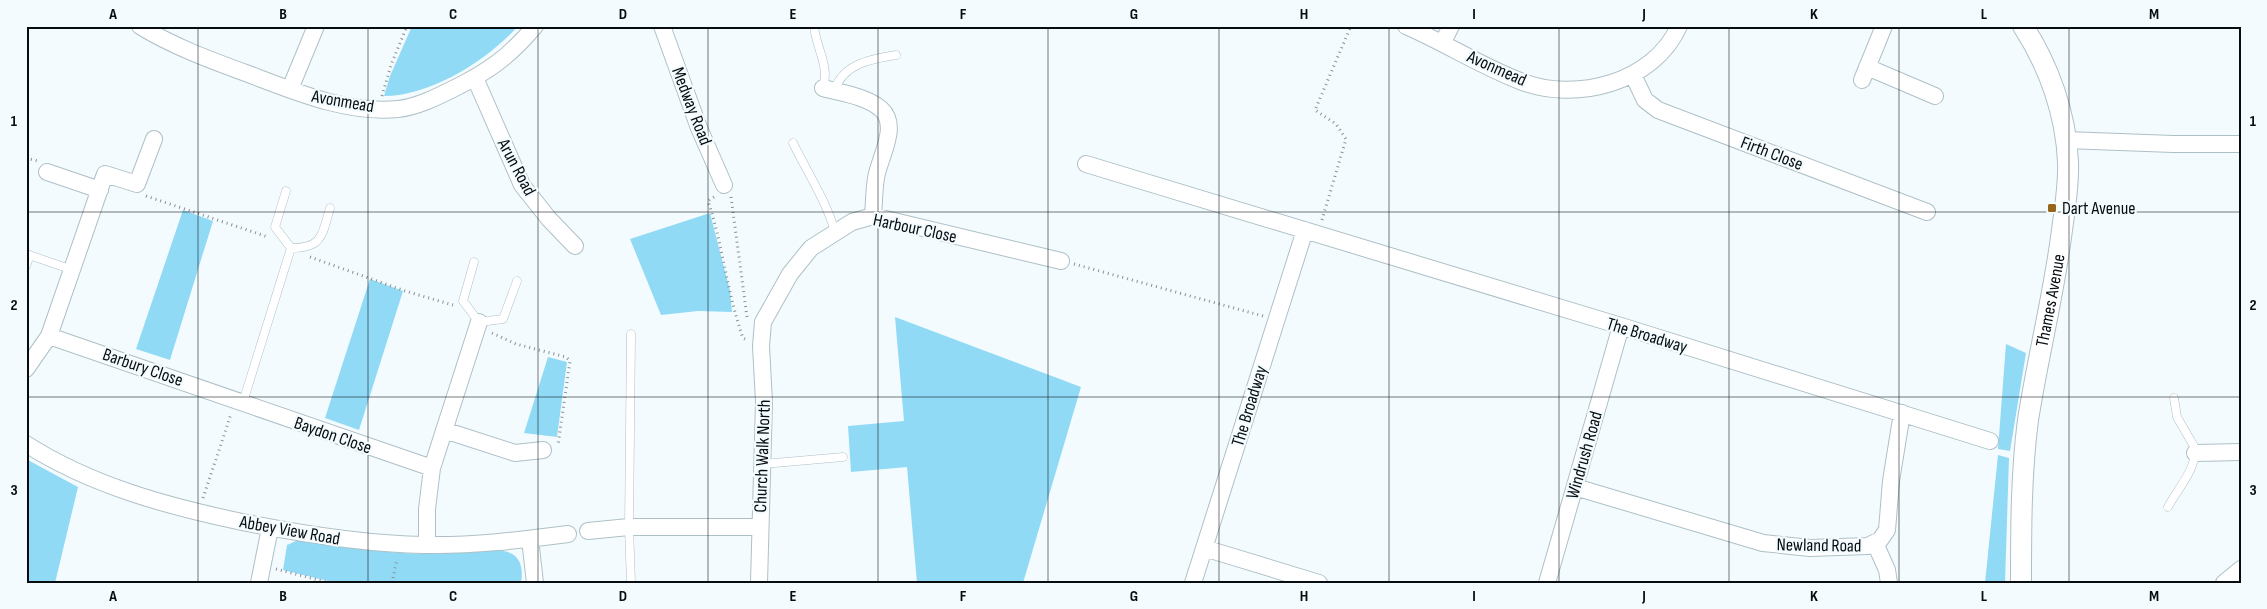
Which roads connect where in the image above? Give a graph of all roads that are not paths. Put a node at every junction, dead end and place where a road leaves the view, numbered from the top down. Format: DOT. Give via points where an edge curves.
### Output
graph roads {
  1 [pos="140,26"];
  2 [pos="316,26"];
  3 [pos="535,26"];
  4 [pos="662,26"];
  5 [pos="814,26"];
  6 [pos="1406,26"];
  7 [pos="1451,26"];
  8 [pos="1679,26"];
  9 [pos="1884,26"];
  10 [pos="2023,26"];
  11 [pos="1443,42"];
  12 [pos="896,55"];
  13 [pos="1633,75"];
  14 [pos="475,78"];
  15 [pos="290,89"];
  16 [pos="828,89"];
  17 [pos="1935,96"];
  18 [pos="154,139"];
  19 [pos="2066,140"];
  20 [pos="793,143"];
  21 [pos="2241,144"];
  22 [pos="1086,164"];
  23 [pos="46,172"];
  24 [pos="722,180"];
  25 [pos="100,190"];
  26 [pos="286,192"];
  27 [pos="330,208"];
  28 [pos="1927,212"];
  29 [pos="873,216"];
  30 [pos="835,232"];
  31 [pos="1311,232"];
  32 [pos="575,246"];
  33 [pos="291,248"];
  34 [pos="28,255"];
  35 [pos="1061,261"];
  36 [pos="474,262"];
  37 [pos="26,266"];
  38 [pos="73,270"];
  39 [pos="517,281"];
  40 [pos="479,322"];
  41 [pos="1621,326"];
  42 [pos="761,329"];
  43 [pos="631,334"];
  44 [pos="49,336"];
  45 [pos="26,369"];
  46 [pos="2174,398"];
  47 [pos="239,400"];
  48 [pos="1902,413"];
  49 [pos="444,430"];
  50 [pos="1990,441"];
  51 [pos="26,444"];
  52 [pos="543,450"];
  53 [pos="2241,452"];
  54 [pos="2196,453"];
  55 [pos="842,457"];
  56 [pos="763,464"];
  57 [pos="432,468"];
  58 [pos="1575,486"];
  59 [pos="2168,507"];
  60 [pos="629,527"];
  61 [pos="760,527"];
  62 [pos="270,528"];
  63 [pos="588,531"];
  64 [pos="568,534"];
  65 [pos="530,539"];
  66 [pos="1875,544"];
  67 [pos="427,545"];
  68 [pos="1204,548"];
  69 [pos="2241,569"];
  70 [pos="259,583"];
  71 [pos="535,583"];
  72 [pos="631,583"];
  73 [pos="759,583"];
  74 [pos="1194,583"];
  75 [pos="1319,583"];
  76 [pos="1547,583"];
  77 [pos="1889,583"];
  78 [pos="2021,583"];
  79 [pos="2224,583"];
  1 -- 15 [label="street, Avonmead" via="191,51"];
  2 -- 15 [label="street"];
  3 -- 14 [label="street, Avonmead" via="498,64"];
  4 -- 24 [label="street, Medway Road" via="699,128"];
  5 -- 16 [label="lane" via="815,41 826,68"];
  6 -- 11 [label="street, Avonmead"];
  7 -- 11 [label="street"];
  8 -- 13 [label="street, Avonmead" via="1665,49"];
  9 -- 17 [label="street" via="1865,74"];
  10 -- 19 [label="street, Thames Avenue" via="2048,73"];
  11 -- 13 [label="street, Avonmead" via="1521,82 1543,87 1566,89 1604,85"];
  12 -- 16 [label="lane" via="857,65"];
  13 -- 28 [label="street, Firth Close" via="1645,100 1658,110"];
  14 -- 15 [label="street, Avonmead" via="398,109 324,101"];
  14 -- 32 [label="street, Arun Road" via="522,185"];
  16 -- 29 [label="street" via="867,101 886,116 888,134 876,179"];
  18 -- 25 [label="street" via="137,184 105,174"];
  19 -- 21 [label="street"];
  19 -- 78 [label="street, Thames Avenue" via="2068,172 2061,242 2026,440"];
  20 -- 30 [label="lane" via="829,212"];
  22 -- 31 [label="street, The Broadway"];
  23 -- 25 [label="street"];
  25 -- 38 [label="street"];
  26 -- 33 [label="lane" via="275,227"];
  27 -- 33 [label="lane" via="320,239 308,247"];
  29 -- 30 [label="street, Harbour Close" via="852,222"];
  29 -- 35 [label="street, Harbour Close"];
  30 -- 42 [label="street, Harbour Close" via="811,248 797,264 770,306"];
  31 -- 41 [label="street, The Broadway"];
  31 -- 68 [label="street, The Broadway" via="1276,320"];
  33 -- 47 [label="lane"];
  34 -- 37 [label="lane"];
  34 -- 38 [label="lane"];
  36 -- 40 [label="lane" via="463,301"];
  38 -- 44 [label="street"];
  39 -- 40 [label="lane" via="503,319"];
  40 -- 49 [label="street"];
  41 -- 48 [label="street, The Broadway"];
  41 -- 58 [label="street, Windrush Road"];
  42 -- 56 [label="street, Church Walk North"];
  43 -- 60 [label="lane"];
  44 -- 45 [label="street"];
  44 -- 47 [label="street, Barbury Close"];
  46 -- 54 [label="lane" via="2177,416"];
  47 -- 57 [label="street, Baydon Close" via="264,412"];
  48 -- 50 [label="street, The Broadway"];
  48 -- 66 [label="street, Newland Road" via="1887,530"];
  49 -- 52 [label="street" via="515,453"];
  49 -- 57 [label="street"];
  51 -- 62 [label="street, Abbey View Road" via="88,477 117,488 198,512"];
  53 -- 54 [label="street"];
  54 -- 59 [label="lane"];
  55 -- 56 [label="lane"];
  56 -- 61 [label="street, Church Walk North"];
  57 -- 67 [label="street"];
  58 -- 66 [label="street, Newland Road" via="1763,544 1810,548"];
  58 -- 76 [label="street, Windrush Road"];
  60 -- 61 [label="street"];
  60 -- 63 [label="street"];
  60 -- 72 [label="lane"];
  61 -- 73 [label="street, Church Walk North"];
  62 -- 67 [label="street, Abbey View Road" via="337,538"];
  62 -- 70 [label="street"];
  64 -- 65 [label="street, Abbey View Road"];
  65 -- 67 [label="street, Abbey View Road"];
  65 -- 71 [label="street"];
  66 -- 77 [label="street" via="1887,570"];
  68 -- 74 [label="street, The Broadway"];
  68 -- 75 [label="street"];
  69 -- 79 [label="street"];
}
